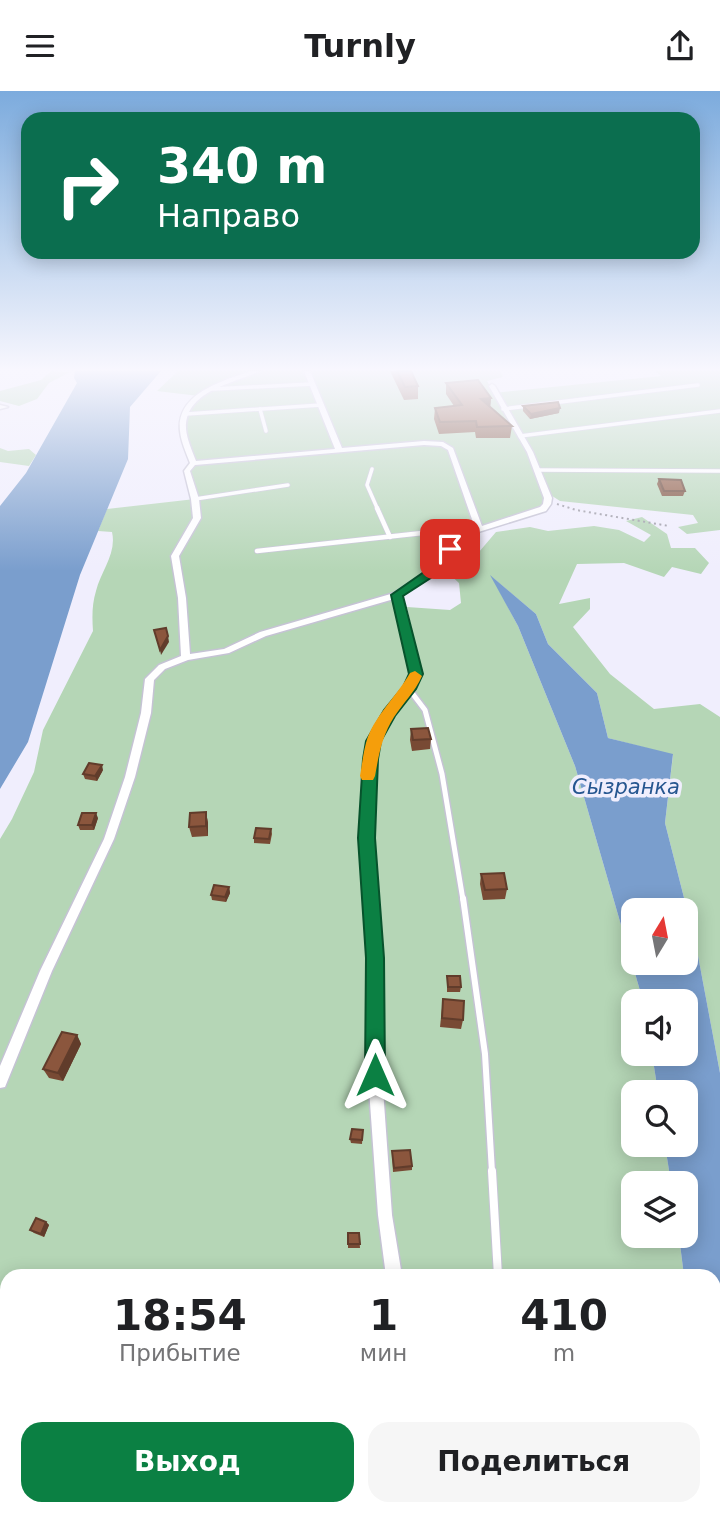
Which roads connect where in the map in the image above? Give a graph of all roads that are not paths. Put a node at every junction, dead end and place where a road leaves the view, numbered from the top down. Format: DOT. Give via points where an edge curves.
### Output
graph roads {
  1 [pos="186,437"];
  2 [pos="334,437"];
  3 [pos="521,437"];
  4 [pos="339,450"];
  5 [pos="193,463"];
  6 [pos="372,469"];
  7 [pos="536,470"];
  8 [pos="720,471"];
  9 [pos="288,485"];
  10 [pos="195,499"];
  11 [pos="479,528"];
  12 [pos="469,532"];
  13 [pos="390,537"];
  14 [pos="257,551"];
  15 [pos="397,595"];
  16 [pos="186,657"];
  17 [pos="409,689"];
  18 [pos="0,1082"];
  19 [pos="393,1269"];
  20 [pos="498,1269"];
  1 -- 5 [label="street"];
  2 -- 4 [label="street"];
  3 -- 7 [label="street"];
  4 -- 5 [label="street"];
  4 -- 11 [label="street" via="424,443 452,449"];
  5 -- 10 [label="street" via="187,471"];
  6 -- 13 [label="lane" via="368,485"];
  7 -- 8 [label="lane"];
  7 -- 11 [label="street" via="548,500 543,509"];
  9 -- 10 [label="lane"];
  10 -- 16 [label="street" via="197,518 175,556"];
  11 -- 12 [label="street"];
  12 -- 13 [label="lane"];
  12 -- 15 [label="street" via="436,569"];
  13 -- 14 [label="lane"];
  15 -- 16 [label="street" via="263,635 226,651"];
  15 -- 17 [label="street" via="416,674"];
  16 -- 18 [label="street" via="162,667 150,679 130,777 109,839"];
  17 -- 19 [label="street" via="374,741 367,780 375,1075"];
  17 -- 20 [label="lane" via="425,709 442,774 468,928 485,1054"];
}
